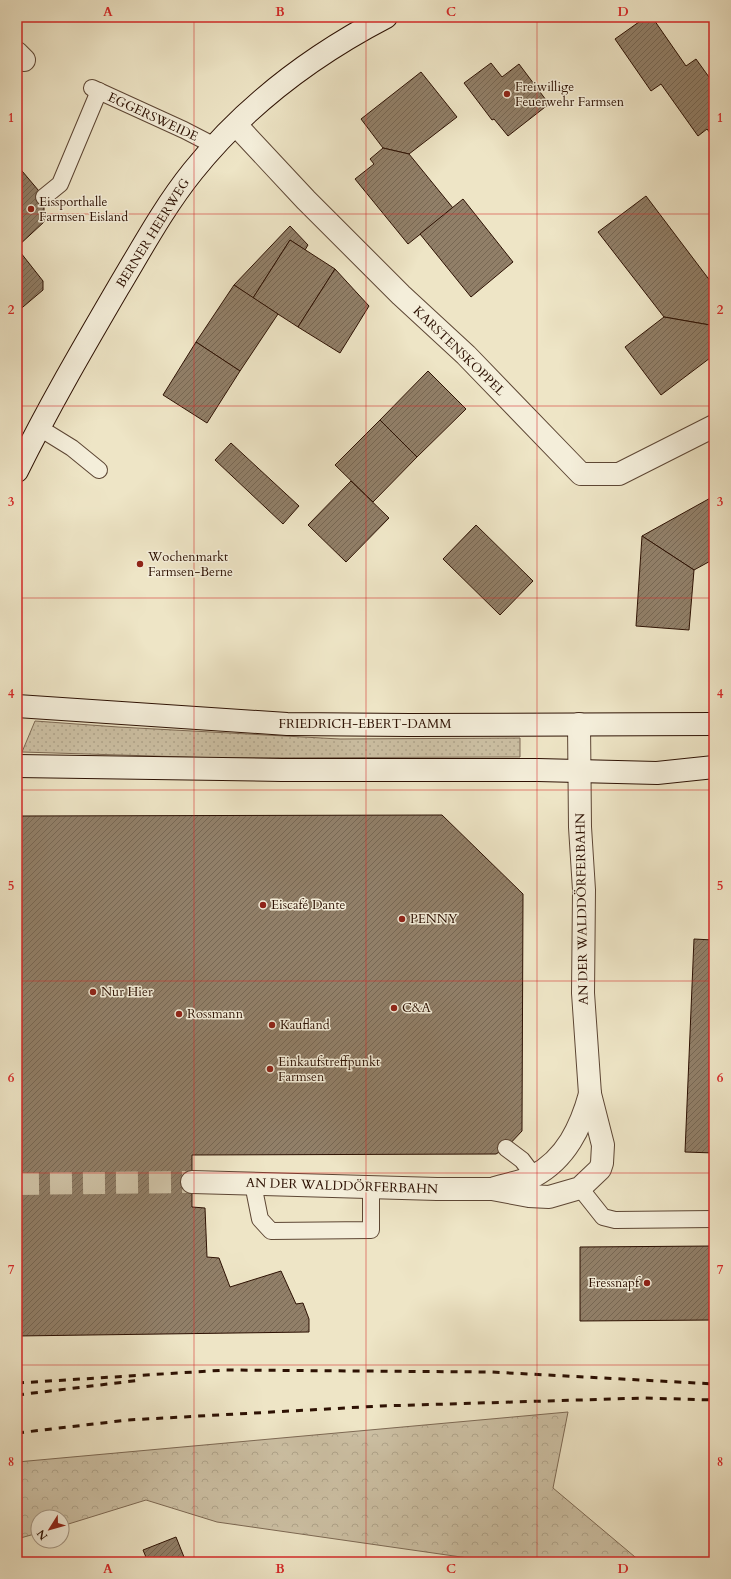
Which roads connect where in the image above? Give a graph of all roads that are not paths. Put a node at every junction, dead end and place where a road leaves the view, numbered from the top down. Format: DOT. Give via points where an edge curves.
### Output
graph roads {
  1 [pos="386,17"];
  2 [pos="236,125"];
  3 [pos="215,146"];
  4 [pos="44,197"];
  5 [pos="714,426"];
  6 [pos="38,427"];
  7 [pos="99,470"];
  8 [pos="17,471"];
  9 [pos="17,706"];
  10 [pos="579,724"];
  11 [pos="714,724"];
  12 [pos="17,766"];
  13 [pos="714,767"];
  14 [pos="579,770"];
  15 [pos="590,1094"];
  16 [pos="506,1148"];
  17 [pos="534,1176"];
  18 [pos="192,1182"];
  19 [pos="253,1184"];
  20 [pos="371,1187"];
  21 [pos="492,1188"];
  22 [pos="580,1188"];
  23 [pos="714,1219"];
  1 -- 2 [label="street, BERNER HEERWEG" via="327,49 295,72"];
  2 -- 3 [label="street, BERNER HEERWEG"];
  2 -- 5 [label="street, KARSTENSKOPPEL" via="311,205 401,295 466,355 581,474 619,474"];
  3 -- 4 [label="lane, EGGERSWEIDE" via="95,90 60,184"];
  3 -- 6 [label="street, BERNER HEERWEG" via="193,170 161,216"];
  6 -- 7 [label="lane" via="72,448"];
  6 -- 8 [label="street, BERNER HEERWEG"];
  9 -- 10 [label="street, FRIEDRICH-EBERT-DAMM" via="287,724"];
  10 -- 11 [label="street, FRIEDRICH-EBERT-DAMM"];
  10 -- 14 [label="street, AN DER WALDDÖRFERBAHN"];
  12 -- 14 [label="street" via="282,770"];
  13 -- 14 [label="street" via="657,773"];
  14 -- 15 [label="street, AN DER WALDDÖRFERBAHN" via="584,890 583,993"];
  15 -- 17 [label="street, AN DER WALDDÖRFERBAHN" via="574,1138 557,1158"];
  15 -- 22 [label="street, AN DER WALDDÖRFERBAHN" via="603,1145 602,1163 600,1169"];
  16 -- 17 [label="lane" via="522,1160"];
  17 -- 21 [label="street, AN DER WALDDÖRFERBAHN"];
  17 -- 22 [label="street"];
  18 -- 19 [label="street, AN DER WALDDÖRFERBAHN"];
  19 -- 20 [label="street, AN DER WALDDÖRFERBAHN"];
  19 -- 20 [label="lane" via="260,1218 271,1232 371,1230"];
  20 -- 21 [label="street, AN DER WALDDÖRFERBAHN"];
  21 -- 22 [label="street, AN DER WALDDÖRFERBAHN" via="529,1196 549,1197"];
  22 -- 23 [label="lane" via="603,1217 615,1220"];
}
